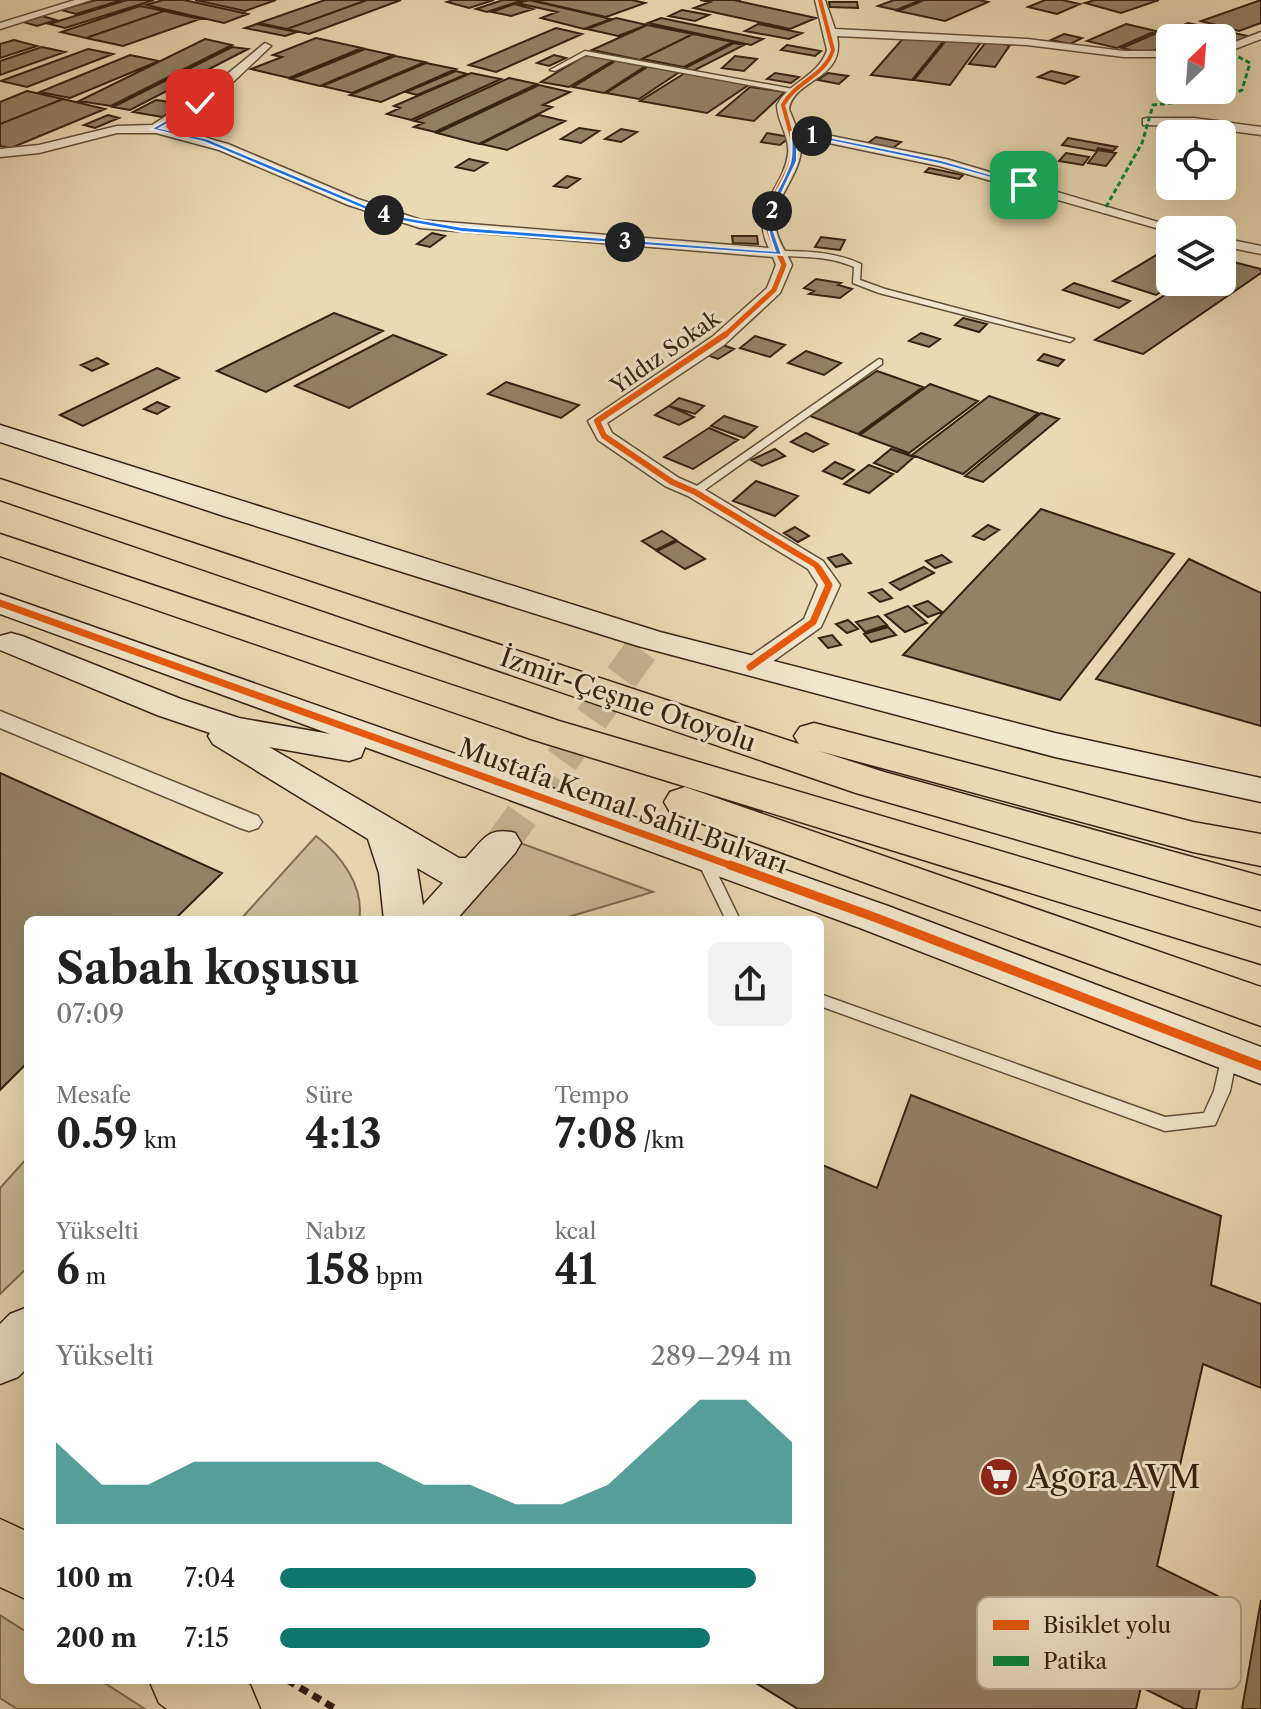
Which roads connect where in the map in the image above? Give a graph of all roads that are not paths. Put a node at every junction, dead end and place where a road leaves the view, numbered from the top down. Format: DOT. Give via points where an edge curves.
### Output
graph roads {
  1 [pos="86,0"];
  2 [pos="820,0"];
  3 [pos="0,26"];
  4 [pos="830,32"];
  5 [pos="1261,35"];
  6 [pos="1236,45"];
  7 [pos="265,46"];
  8 [pos="1156,54"];
  9 [pos="553,70"];
  10 [pos="793,91"];
  11 [pos="1147,122"];
  12 [pos="154,129"];
  13 [pos="1261,131"];
  14 [pos="794,132"];
  15 [pos="2,154"];
  16 [pos="1156,224"];
  17 [pos="1236,245"];
  18 [pos="1261,250"];
  19 [pos="779,253"];
  20 [pos="1070,339"];
  21 [pos="879,362"];
  22 [pos="0,433"];
  23 [pos="0,489"];
  24 [pos="695,492"];
  25 [pos="0,544"];
  26 [pos="0,603"];
  27 [pos="38,617"];
  28 [pos="4,645"];
  29 [pos="503,657"];
  30 [pos="750,667"];
  31 [pos="169,707"];
  32 [pos="0,719"];
  33 [pos="545,730"];
  34 [pos="503,785"];
  35 [pos="1261,790"];
  36 [pos="249,822"];
  37 [pos="382,830"];
  38 [pos="502,843"];
  39 [pos="1261,853"];
  40 [pos="701,856"];
  41 [pos="476,873"];
  42 [pos="1261,893"];
  43 [pos="404,916"];
  44 [pos="437,916"];
  45 [pos="731,916"];
  46 [pos="1261,946"];
  47 [pos="824,1001"];
  48 [pos="1261,1007"];
  49 [pos="1245,1061"];
  50 [pos="24,1335"];
  51 [pos="0,1359"];
  52 [pos="0,1550"];
  53 [pos="24,1565"];
  1 -- 3 [label="street"];
  2 -- 4 [label="street"];
  4 -- 8 [label="street"];
  4 -- 10 [label="street" via="828,66"];
  5 -- 6 [label="street"];
  7 -- 12 [label="street" via="200,103"];
  9 -- 10 [label="lane" via="585,53"];
  10 -- 14 [label="street, Yıldız Sokak" via="783,115"];
  11 -- 13 [label="street"];
  12 -- 15 [label="street" via="122,129"];
  12 -- 19 [label="street" via="206,140 385,216 420,224"];
  14 -- 16 [label="street" via="941,162"];
  14 -- 19 [label="street, Yıldız Sokak" via="794,161 768,226"];
  17 -- 18 [label="street"];
  19 -- 20 [label="lane" via="848,261 858,266 856,281 882,291"];
  19 -- 24 [label="street, Yıldız Sokak" via="784,265 774,290 752,311 718,341 597,421 604,436"];
  21 -- 24 [label="lane"];
  22 -- 30 [label="street" via="249,515"];
  23 -- 29 [label="highway, İzmir-Çeşme Otoyolu"];
  24 -- 30 [label="street, Yıldız Sokak" via="816,565 829,585 813,622"];
  25 -- 33 [label="highway, İzmir-Çeşme Otoyolu"];
  26 -- 27 [label="street, Mustafa Kemal Sahil Bulvarı"];
  27 -- 28 [label="street"];
  27 -- 34 [label="street, Mustafa Kemal Sahil Bulvarı"];
  28 -- 31 [label="street"];
  29 -- 39 [label="highway"];
  29 -- 42 [label="highway, İzmir-Çeşme Otoyolu" via="871,783"];
  30 -- 35 [label="street" via="1055,745"];
  31 -- 34 [label="street" via="234,729"];
  31 -- 37 [label="street"];
  32 -- 36 [label="street"];
  33 -- 46 [label="highway, İzmir-Çeşme Otoyolu"];
  33 -- 48 [label="highway" via="641,787"];
  34 -- 40 [label="street, Mustafa Kemal Sahil Bulvarı"];
  37 -- 41 [label="street" via="451,871"];
  37 -- 43 [label="street" via="396,856"];
  38 -- 41 [label="street"];
  40 -- 45 [label="lane"];
  40 -- 49 [label="street, Mustafa Kemal Sahil Bulvarı"];
  41 -- 44 [label="street"];
  47 -- 49 [label="lane" via="1165,1124 1209,1120 1222,1091"];
  50 -- 51 [label="street"];
  52 -- 53 [label="main road"];
}
